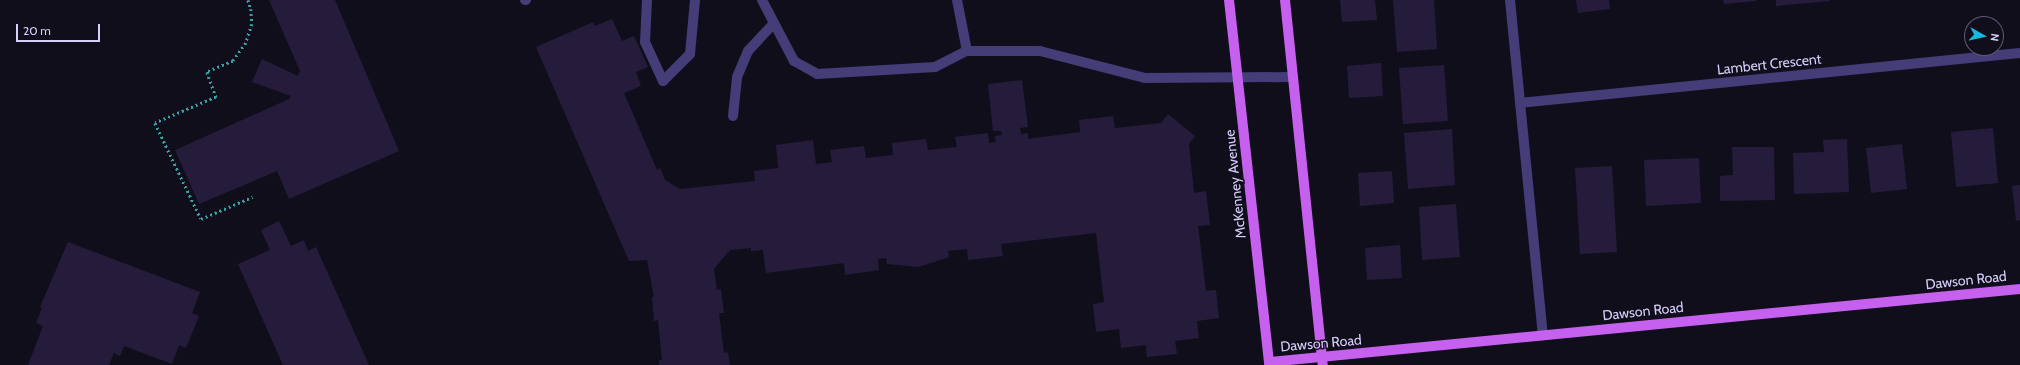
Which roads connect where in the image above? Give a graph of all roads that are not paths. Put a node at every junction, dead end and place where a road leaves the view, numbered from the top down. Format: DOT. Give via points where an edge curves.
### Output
graph roads {
  1 [pos="647,0"];
  2 [pos="695,0"];
  3 [pos="762,0"];
  4 [pos="957,0"];
  5 [pos="1229,0"];
  6 [pos="1285,0"];
  7 [pos="1510,0"];
  8 [pos="774,22"];
  9 [pos="967,51"];
  10 [pos="2020,53"];
  11 [pos="1293,77"];
  12 [pos="1237,79"];
  13 [pos="1520,102"];
  14 [pos="733,116"];
  15 [pos="2020,288"];
  16 [pos="1543,335"];
  17 [pos="1323,361"];
  18 [pos="1269,363"];
  1 -- 2 [label="street" via="644,42 663,80 690,54"];
  3 -- 8 [label="street"];
  4 -- 9 [label="street"];
  5 -- 12 [label="main road, McKenney Avenue"];
  6 -- 11 [label="main road"];
  7 -- 13 [label="street"];
  8 -- 9 [label="street" via="794,62 817,74 935,67"];
  8 -- 14 [label="street" via="748,51 737,77"];
  9 -- 12 [label="street" via="1040,51 1145,78"];
  10 -- 13 [label="street, Lambert Crescent"];
  11 -- 12 [label="street"];
  11 -- 17 [label="main road"];
  12 -- 18 [label="main road, McKenney Avenue"];
  13 -- 16 [label="street"];
  15 -- 16 [label="main road, Dawson Road"];
  16 -- 17 [label="main road, Dawson Road"];
  17 -- 18 [label="main road, Dawson Road"];
}
